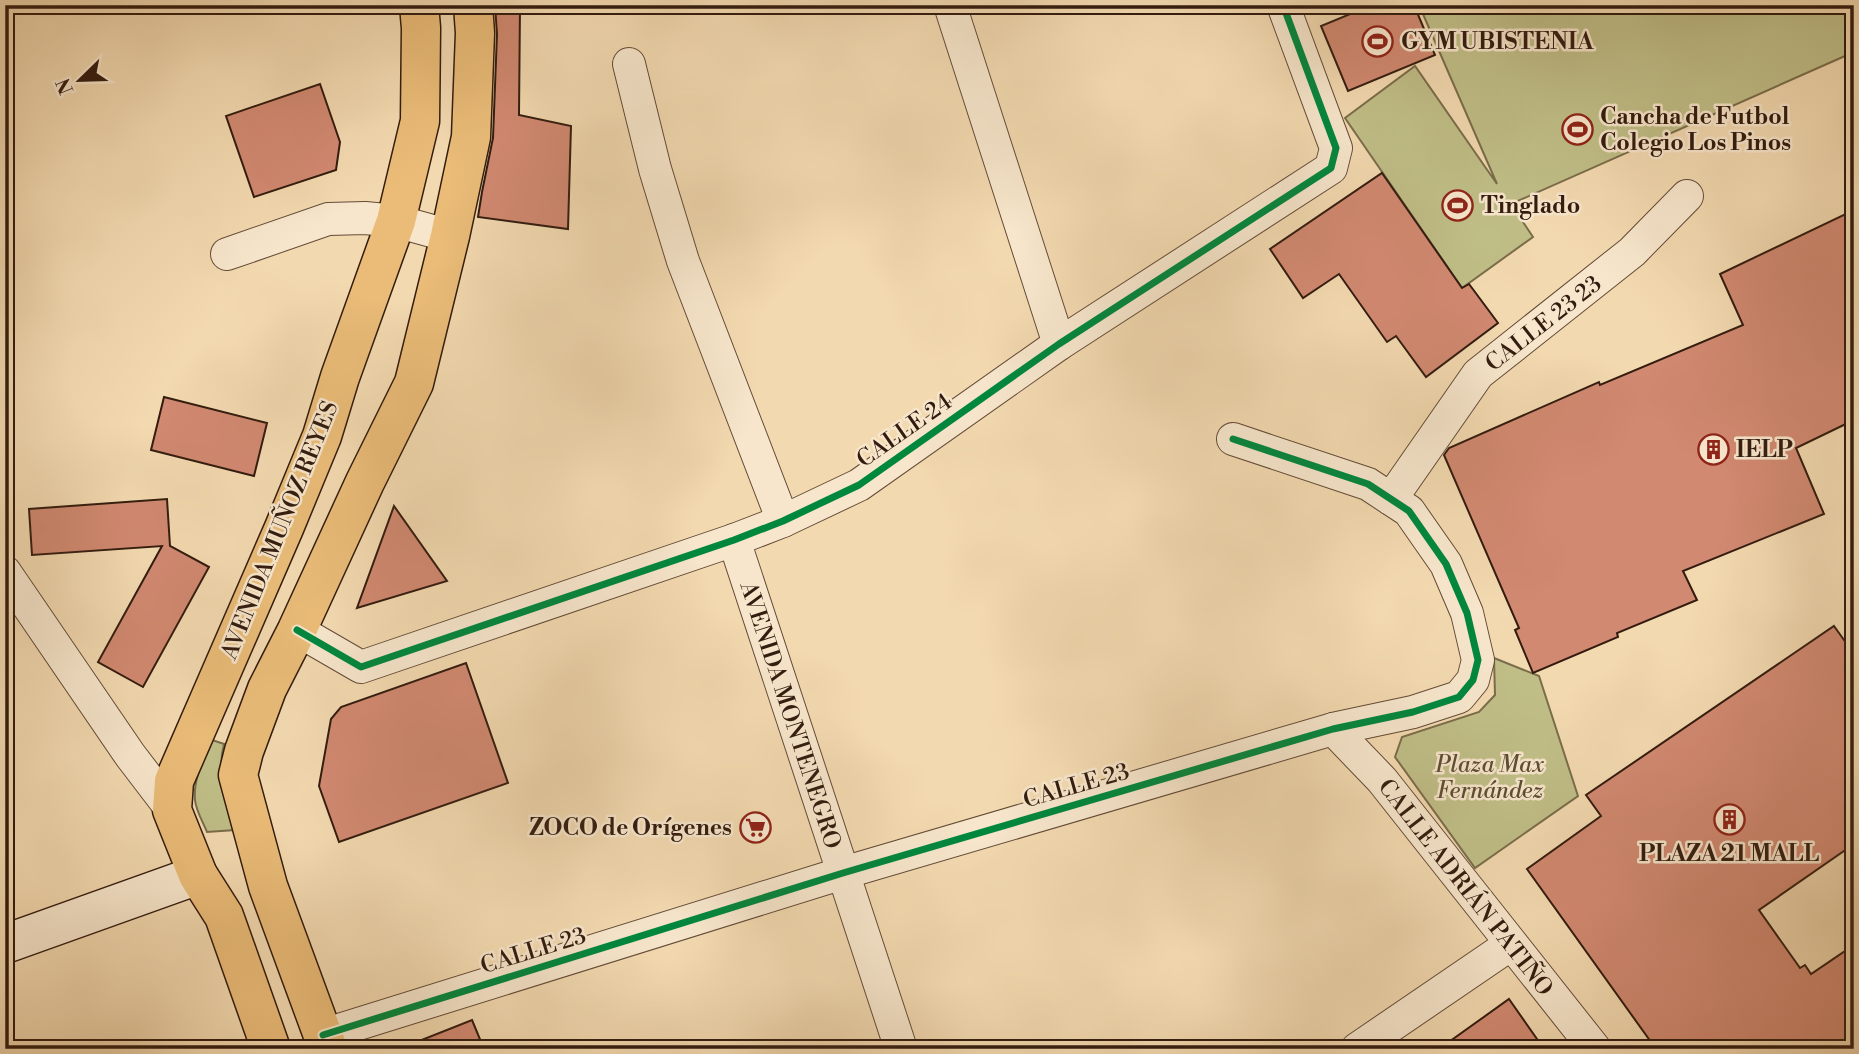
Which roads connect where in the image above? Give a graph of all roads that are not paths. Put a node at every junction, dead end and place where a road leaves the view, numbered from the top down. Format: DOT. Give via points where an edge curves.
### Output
graph roads {
  1 [pos="419,5"];
  2 [pos="473,5"];
  3 [pos="950,5"];
  4 [pos="1283,5"];
  5 [pos="629,64"];
  6 [pos="1687,196"];
  7 [pos="396,221"];
  8 [pos="450,236"];
  9 [pos="228,254"];
  10 [pos="1059,344"];
  11 [pos="1233,439"];
  12 [pos="1391,499"];
  13 [pos="783,520"];
  14 [pos="734,540"];
  15 [pos="5,572"];
  16 [pos="250,605"];
  17 [pos="297,631"];
  18 [pos="1333,729"];
  19 [pos="130,755"];
  20 [pos="183,758"];
  21 [pos="172,810"];
  22 [pos="843,873"];
  23 [pos="198,875"];
  24 [pos="5,944"];
  25 [pos="1511,944"];
  26 [pos="318,1044"];
  27 [pos="271,1049"];
  28 [pos="901,1049"];
  29 [pos="1357,1049"];
  30 [pos="1595,1049"];
  1 -- 7 [label="main road, AVENIDA MUÑOZ REYES" via="420,121"];
  2 -- 8 [label="main road" via="471,137"];
  3 -- 10 [label="street"];
  4 -- 10 [label="street, CALLE 24" via="1336,148 1331,168"];
  5 -- 13 [label="street" via="683,261"];
  6 -- 12 [label="street, CALLE 23 23" via="1632,252 1478,374"];
  7 -- 8 [label="street"];
  7 -- 9 [label="street" via="328,219"];
  7 -- 16 [label="main road, AVENIDA MUÑOZ REYES" via="322,436"];
  8 -- 17 [label="main road" via="414,383"];
  10 -- 13 [label="street, CALLE 24" via="859,485"];
  11 -- 12 [label="street, CALLE 23" via="1368,484"];
  12 -- 18 [label="street, CALLE 23" via="1409,511 1446,564 1467,613 1478,660 1474,680 1459,697"];
  13 -- 14 [label="street, CALLE 24"];
  14 -- 17 [label="street, CALLE 24" via="361,667"];
  14 -- 22 [label="street, AVENIDA MONTENEGRO"];
  15 -- 19 [label="street"];
  16 -- 17 [label="main road"];
  16 -- 20 [label="main road, AVENIDA MUÑOZ REYES"];
  17 -- 26 [label="main road" via="267,689 238,775"];
  18 -- 22 [label="street, CALLE 23"];
  18 -- 25 [label="street, CALLE ADRIÁN PATIÑO" via="1382,780"];
  19 -- 20 [label="street" via="156,764"];
  19 -- 21 [label="street"];
  20 -- 21 [label="main road, AVENIDA MUÑOZ REYES" via="174,781"];
  21 -- 23 [label="main road"];
  22 -- 26 [label="street, CALLE 23"];
  22 -- 28 [label="street, AVENIDA MONTENEGRO"];
  23 -- 24 [label="main road"];
  23 -- 26 [label="main road" via="228,879 248,892"];
  23 -- 27 [label="main road" via="224,916"];
  25 -- 29 [label="street"];
  25 -- 30 [label="street, CALLE ADRIÁN PATIÑO"];
}
